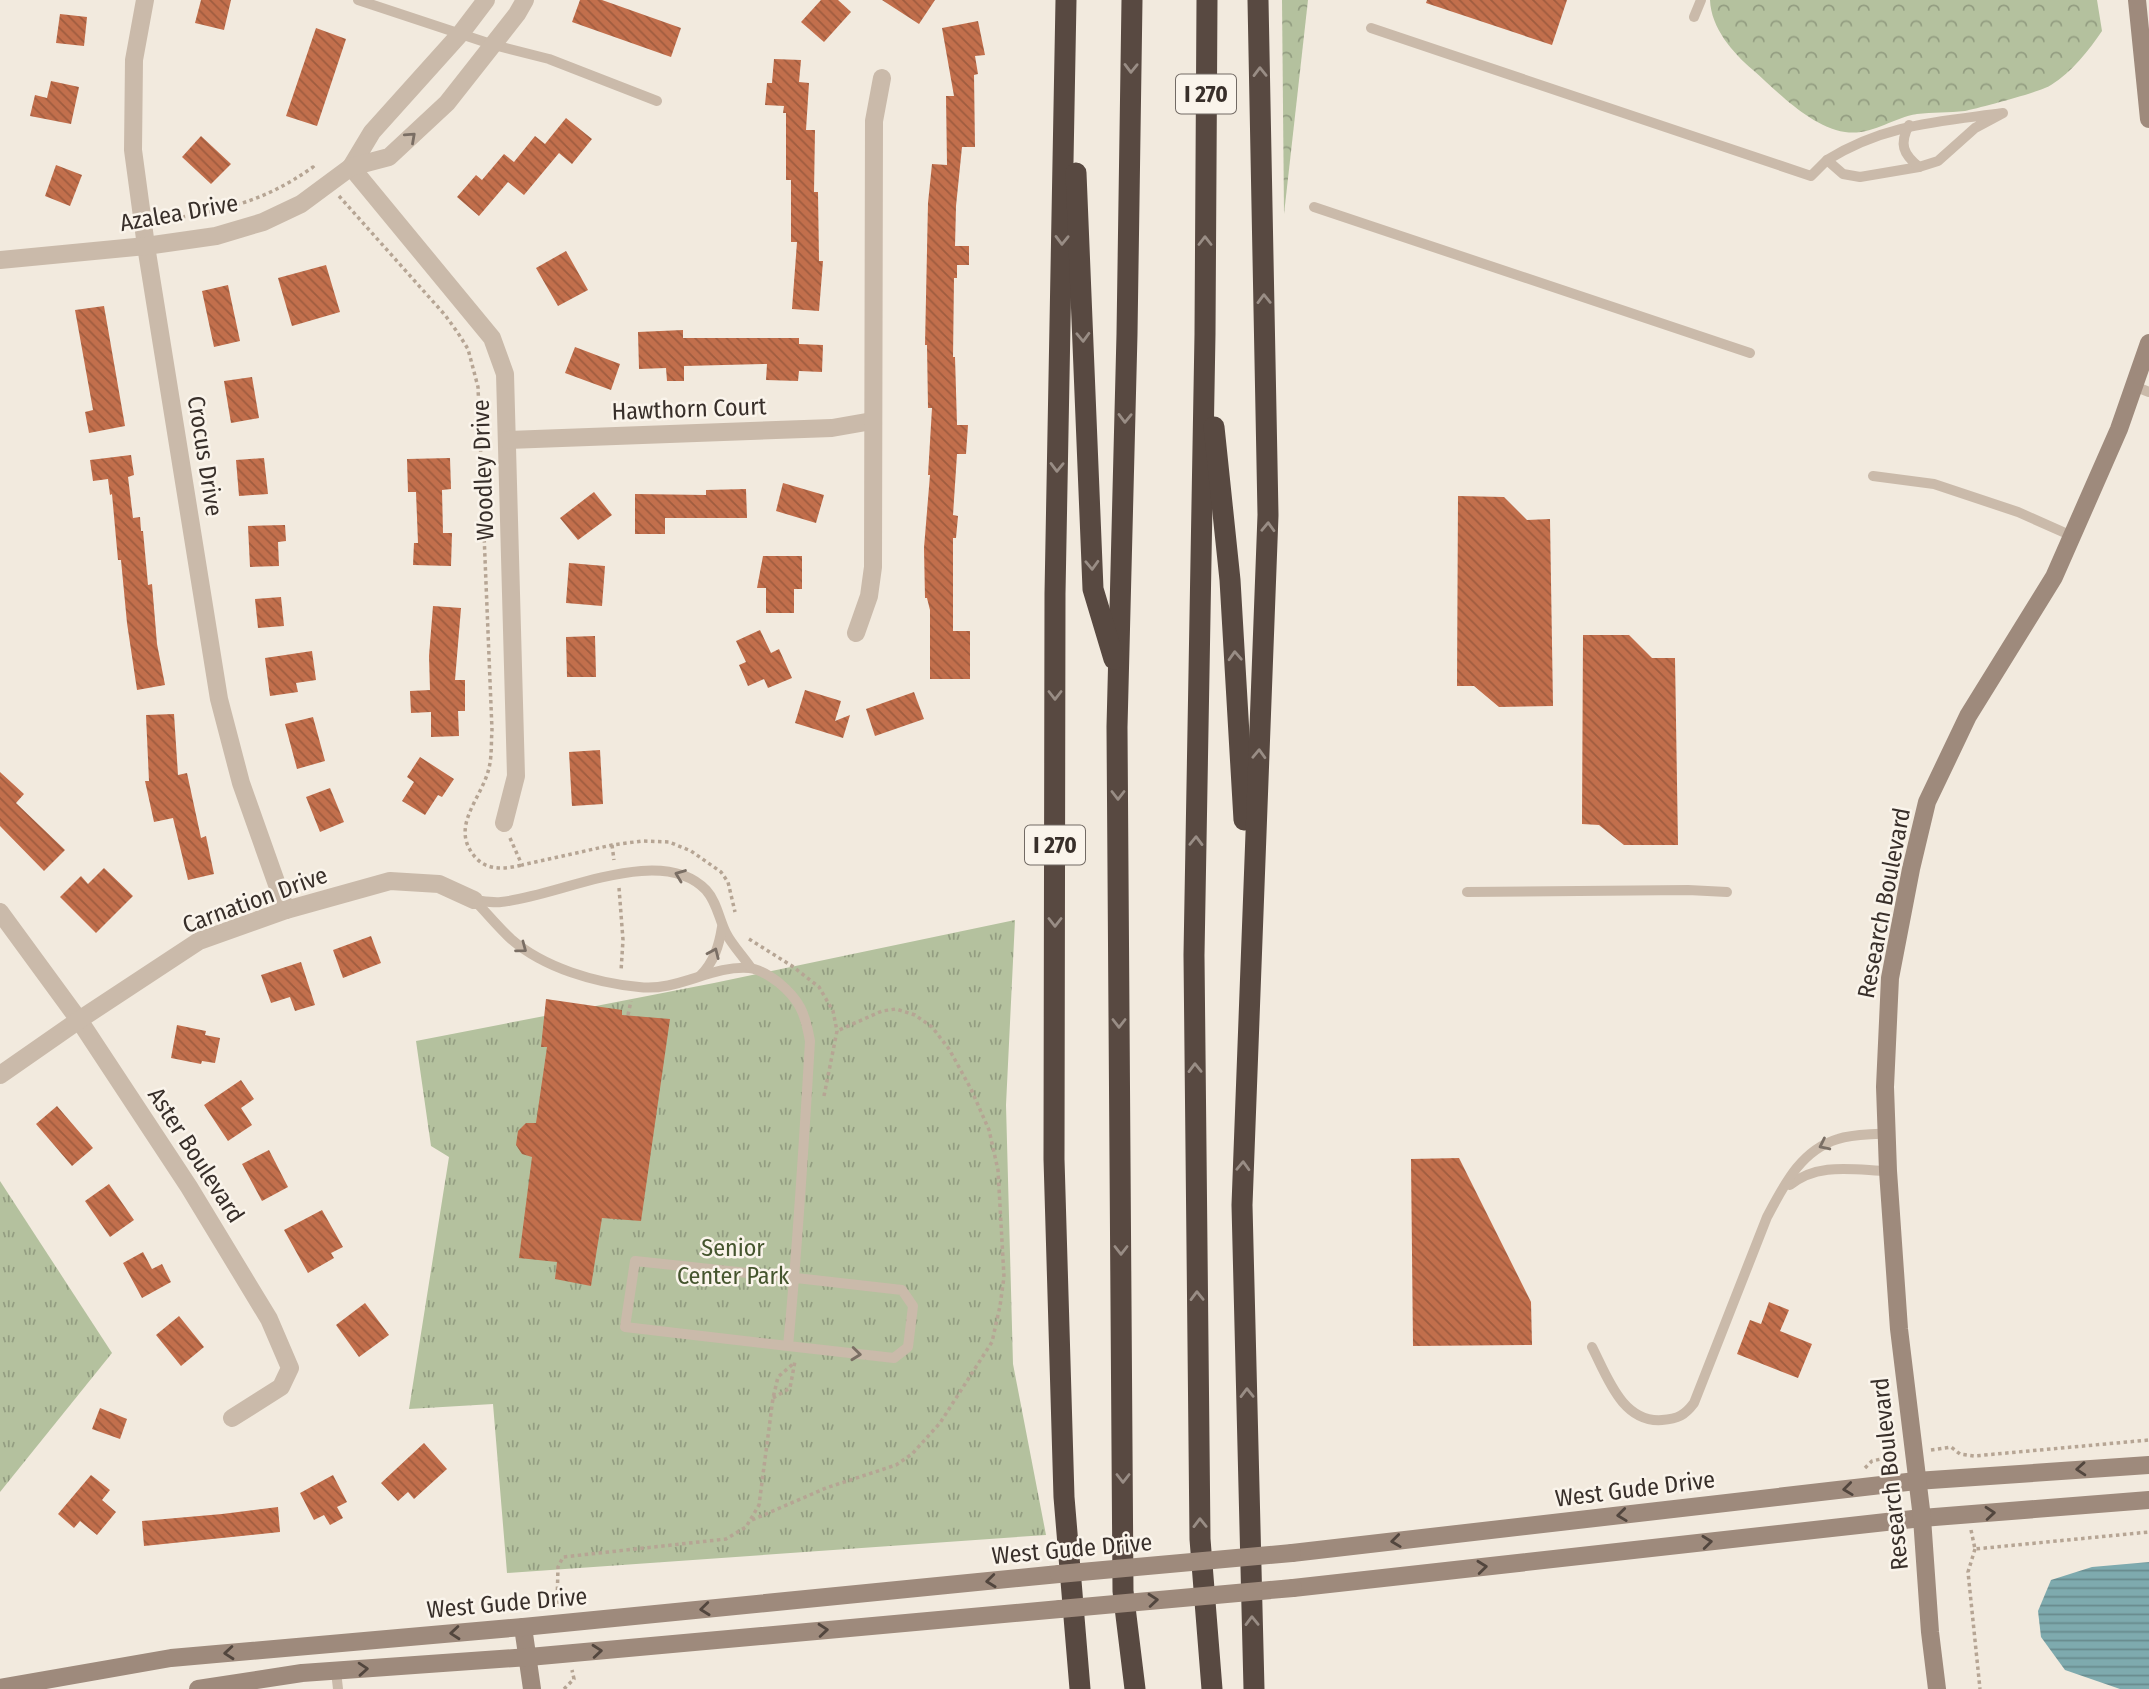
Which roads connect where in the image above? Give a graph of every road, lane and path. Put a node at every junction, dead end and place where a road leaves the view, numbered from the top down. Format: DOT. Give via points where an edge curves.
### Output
graph roads {
  1 [pos="145,0"];
  2 [pos="358,0"];
  3 [pos="486,0"];
  4 [pos="525,0"];
  5 [pos="1067,0"];
  6 [pos="1132,0"];
  7 [pos="1207,0"];
  8 [pos="1258,0"];
  9 [pos="1700,0"];
  10 [pos="2137,0"];
  11 [pos="1694,17"];
  12 [pos="1371,28"];
  13 [pos="461,33"];
  14 [pos="494,45"];
  15 [pos="882,78"];
  16 [pos="657,101"];
  17 [pos="2149,119"];
  18 [pos="1909,125"];
  19 [pos="1827,160"];
  20 [pos="351,167"];
  21 [pos="1919,167"];
  22 [pos="328,184"];
  23 [pos="1314,207"];
  24 [pos="143,225"];
  25 [pos="146,246"];
  26 [pos="0,260"];
  27 [pos="1205,334"];
  28 [pos="2149,343"];
  29 [pos="1750,353"];
  30 [pos="2142,389"];
  31 [pos="872,421"];
  32 [pos="508,440"];
  33 [pos="1873,476"];
  34 [pos="2072,536"];
  35 [pos="856,633"];
  36 [pos="1119,679"];
  37 [pos="504,823"];
  38 [pos="612,845"];
  39 [pos="522,865"];
  40 [pos="617,875"];
  41 [pos="1467,892"];
  42 [pos="1727,892"];
  43 [pos="474,900"];
  44 [pos="286,910"];
  45 [pos="0,912"];
  46 [pos="738,921"];
  47 [pos="723,924"];
  48 [pos="741,934"];
  49 [pos="1252,944"];
  50 [pos="751,968"];
  51 [pos="697,978"];
  52 [pos="622,984"];
  53 [pos="628,1015"];
  54 [pos="79,1020"];
  55 [pos="837,1031"];
  56 [pos="0,1075"];
  57 [pos="823,1107"];
  58 [pos="1886,1133"];
  59 [pos="1888,1171"];
  60 [pos="1781,1192"];
  61 [pos="795,1278"];
  62 [pos="788,1346"];
  63 [pos="1592,1347"];
  64 [pos="773,1398"];
  65 [pos="232,1418"];
  66 [pos="2149,1465"];
  67 [pos="1916,1481"];
  68 [pos="2149,1500"];
  69 [pos="1922,1518"];
  70 [pos="752,1520"];
  71 [pos="1975,1549"];
  72 [pos="556,1604"];
  73 [pos="523,1627"];
  74 [pos="529,1657"];
  75 [pos="574,1679"];
  76 [pos="337,1680"];
  77 [pos="0,1688"];
  78 [pos="198,1689"];
  79 [pos="532,1689"];
  80 [pos="564,1689"];
  81 [pos="1080,1689"];
  82 [pos="1135,1689"];
  83 [pos="1212,1689"];
  84 [pos="1254,1689"];
  85 [pos="1937,1689"];
  86 [pos="1980,1689"];
  1 -- 24 [label="street, Crocus Drive" via="134,60 133,150"];
  2 -- 13 [label="lane"];
  3 -- 13 [label="street, Azalea Drive"];
  4 -- 14 [label="street, Azalea Drive"];
  5 -- 36 [label="highway, one-way" via="1093,589"];
  5 -- 81 [label="highway, I 270, one-way" via="1055,594 1054,1159 1064,1497"];
  6 -- 36 [label="highway, I 270, one-way"];
  27 -- 7 [label="highway, I 270, one-way"];
  49 -- 8 [label="highway, I 270, one-way" via="1268,515"];
  9 -- 11 [label="lane"];
  10 -- 17 [label="main road"];
  12 -- 19 [label="lane" via="1811,176"];
  13 -- 14 [label="lane"];
  13 -- 20 [label="street, Azalea Drive" via="372,132"];
  14 -- 16 [label="lane" via="549,59"];
  20 -- 14 [label="street, Azalea Drive, one-way" via="389,157 447,103"];
  15 -- 31 [label="street" via="874,121"];
  18 -- 19 [label="lane" via="1853,144"];
  18 -- 21 [label="lane" via="1902,145"];
  18 -- 21 [label="lane" via="2003,113 1975,128 1938,161"];
  19 -- 21 [label="lane" via="1843,174 1860,177"];
  20 -- 22 [label="street, Azalea Drive"];
  20 -- 32 [label="street, Woodley Drive" via="492,338 505,374"];
  22 -- 24 [label="path" via="313,167 269,195 239,206"];
  22 -- 25 [label="street, Azalea Drive" via="301,204 262,222 216,236"];
  22 -- 39 [label="path" via="445,315 468,349 478,387 492,730 489,769 466,815 464,832 480,862 493,867"];
  23 -- 29 [label="lane"];
  24 -- 25 [label="street, Crocus Drive"];
  25 -- 26 [label="street, Azalea Drive"];
  25 -- 44 [label="street, Crocus Drive" via="219,699 241,783"];
  49 -- 27 [label="highway, one-way" via="1230,580"];
  83 -- 27 [label="highway, I 270, one-way" via="1200,1539 1194,955"];
  28 -- 30 [label="main road, Research Boulevard"];
  30 -- 34 [label="main road, Research Boulevard" via="2119,429"];
  31 -- 32 [label="street, Hawthorn Court" via="832,428"];
  31 -- 35 [label="street" via="873,567"];
  32 -- 37 [label="street, Woodley Drive" via="516,776"];
  33 -- 34 [label="lane" via="1934,484"];
  34 -- 58 [label="main road, Research Boulevard" via="2054,577 1968,716 1927,802 1890,978"];
  36 -- 82 [label="highway, I 270, one-way" via="1123,1591"];
  37 -- 39 [label="path"];
  38 -- 39 [label="path"];
  38 -- 40 [label="path"];
  38 -- 46 [label="path" via="668,842 691,850 728,882"];
  40 -- 43 [label="lane" via="500,903"];
  47 -- 40 [label="lane, one-way" via="706,890 691,879 667,870"];
  40 -- 52 [label="path"];
  41 -- 42 [label="lane"];
  43 -- 44 [label="street, Carnation Drive" via="439,884 390,881"];
  43 -- 52 [label="lane, one-way" via="509,938 539,960"];
  44 -- 54 [label="street, Carnation Drive" via="199,942"];
  45 -- 54 [label="street, Aster Boulevard"];
  47 -- 50 [label="lane"];
  51 -- 47 [label="lane, one-way" via="717,951"];
  48 -- 55 [label="path" via="819,988 833,1011"];
  84 -- 49 [label="highway, I 270, one-way" via="1242,1205"];
  50 -- 51 [label="lane"];
  50 -- 61 [label="lane" via="793,994 806,1017 810,1041"];
  51 -- 52 [label="lane" via="666,986"];
  52 -- 53 [label="path" via="632,1002"];
  54 -- 56 [label="street, Carnation Drive"];
  54 -- 65 [label="street, Aster Boulevard" via="189,1187 268,1319 290,1368 281,1387"];
  55 -- 57 [label="path"];
  55 -- 70 [label="path" via="896,1009 932,1027 949,1049 989,1130 998,1170 1004,1277 1000,1306 992,1342 940,1423 912,1454 896,1465"];
  58 -- 59 [label="main road, Research Boulevard"];
  58 -- 60 [label="lane, one-way" via="1840,1138 1819,1146 1806,1156"];
  59 -- 60 [label="lane" via="1813,1171"];
  59 -- 67 [label="main road, Research Boulevard"];
  60 -- 63 [label="lane" via="1686,1414 1658,1421 1629,1410"];
  61 -- 62 [label="lane"];
  62 -- 61 [label="lane, one-way" via="894,1357 908,1347 913,1306 902,1290"];
  61 -- 62 [label="lane" via="635,1261 625,1326"];
  64 -- 64 [label="path" via="778,1377 796,1361 790,1388"];
  64 -- 70 [label="path" via="759,1505"];
  66 -- 67 [label="main road, West Gude Drive, one-way"];
  67 -- 69 [label="main road, Research Boulevard"];
  67 -- 73 [label="main road, West Gude Drive, one-way, bridge" via="1292,1553"];
  69 -- 68 [label="main road, one-way"];
  74 -- 69 [label="main road, one-way, bridge" via="1293,1588"];
  69 -- 85 [label="main road, Research Boulevard"];
  70 -- 72 [label="path" via="726,1539 563,1557"];
  71 -- 86 [label="path" via="1968,1572"];
  73 -- 74 [label="main road"];
  73 -- 77 [label="main road, West Gude Drive, one-way" via="172,1658"];
  76 -- 74 [label="main road, one-way"];
  74 -- 79 [label="main road"];
  75 -- 80 [label="path"];
  76 -- 78 [label="main road" via="302,1673"];
}
